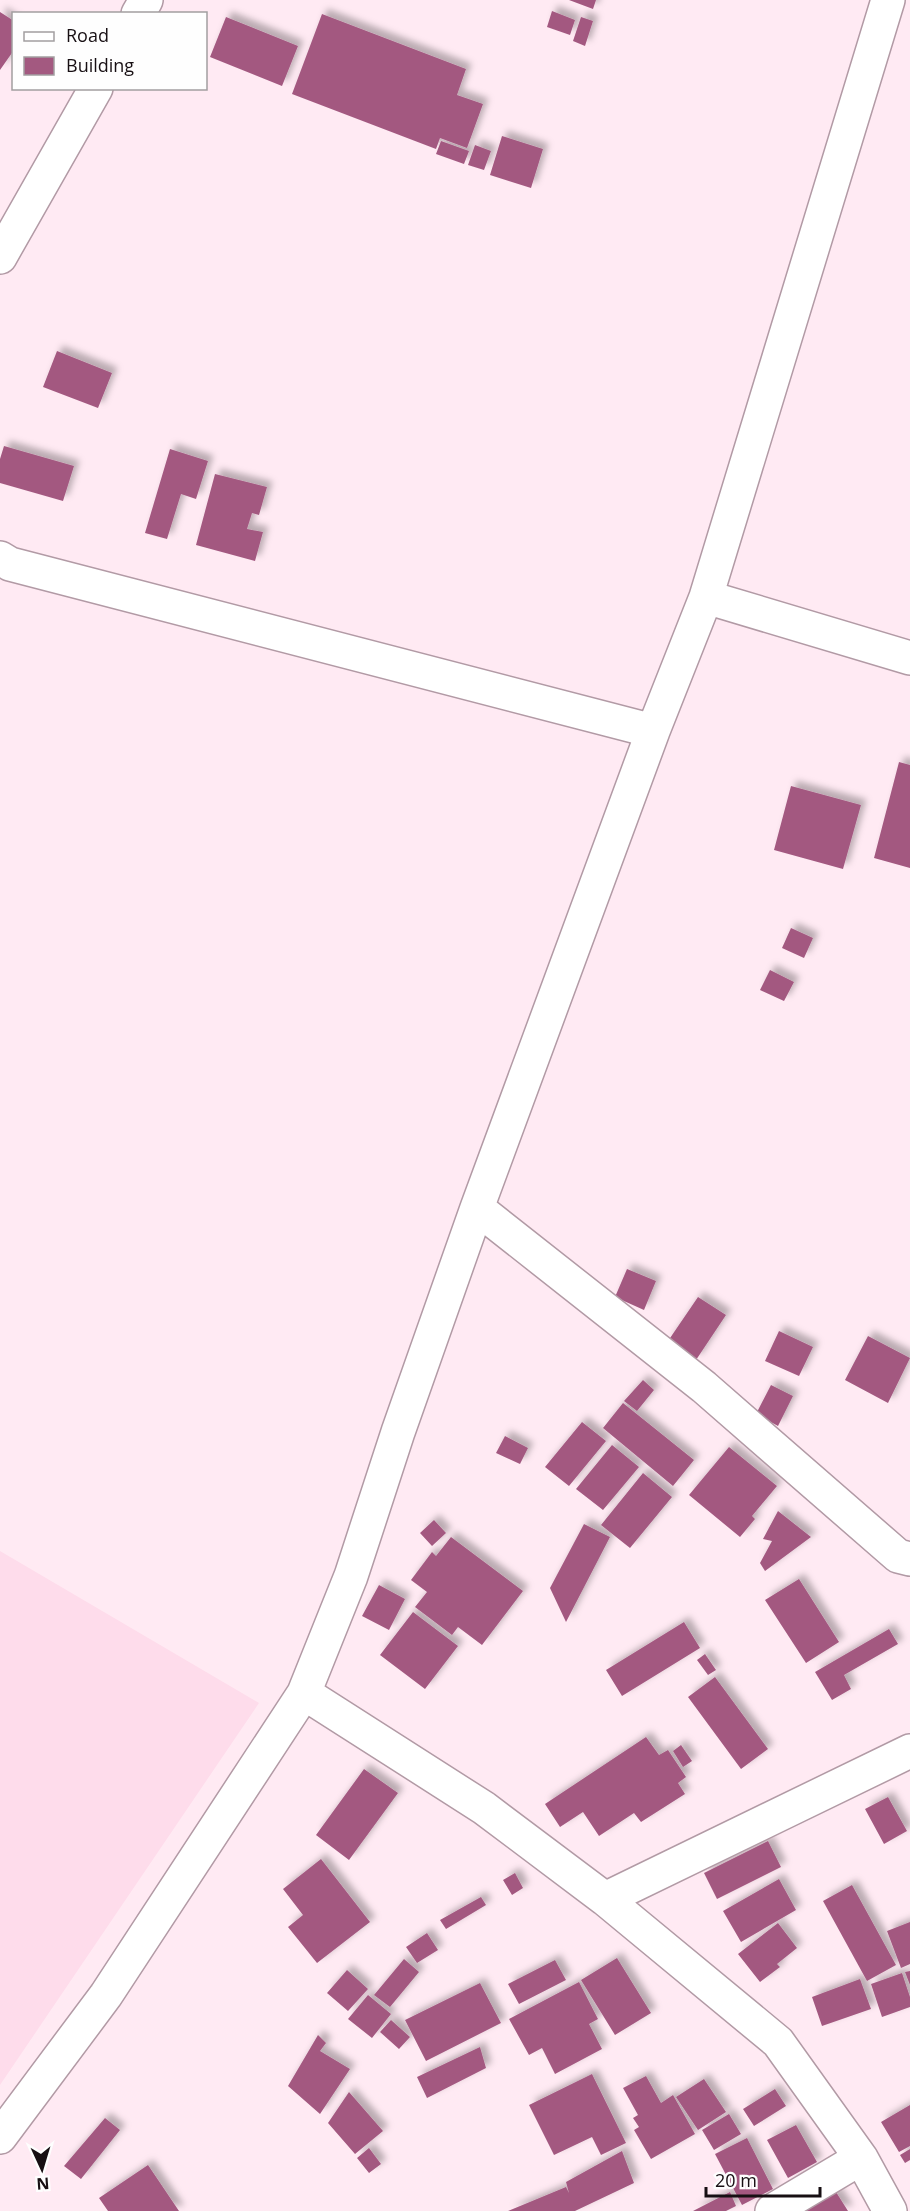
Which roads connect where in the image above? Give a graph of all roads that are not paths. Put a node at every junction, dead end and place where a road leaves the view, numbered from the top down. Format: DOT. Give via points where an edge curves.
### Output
graph roads {
  1 [pos="888,0"];
  2 [pos="95,90"];
  3 [pos="0,257"];
  4 [pos="0,558"];
  5 [pos="706,597"];
  6 [pos="910,658"];
  7 [pos="653,731"];
  8 [pos="477,1208"];
  9 [pos="910,1559"];
  10 [pos="304,1693"];
  11 [pos="910,1751"];
  12 [pos="605,1899"];
  13 [pos="0,2137"];
  14 [pos="861,2158"];
  15 [pos="771,2211"];
  16 [pos="890,2211"];
  1 -- 5 [label="street"];
  2 -- 3 [label="street"];
  4 -- 7 [label="street" via="10,564"];
  5 -- 6 [label="street"];
  5 -- 7 [label="street"];
  7 -- 8 [label="street"];
  8 -- 9 [label="street" via="704,1387 898,1556"];
  8 -- 10 [label="street" via="351,1576"];
  10 -- 12 [label="street" via="484,1808"];
  10 -- 13 [label="street" via="106,1995"];
  11 -- 12 [label="street"];
  12 -- 14 [label="street" via="778,2042"];
  14 -- 15 [label="street"];
  14 -- 16 [label="street"];
}
